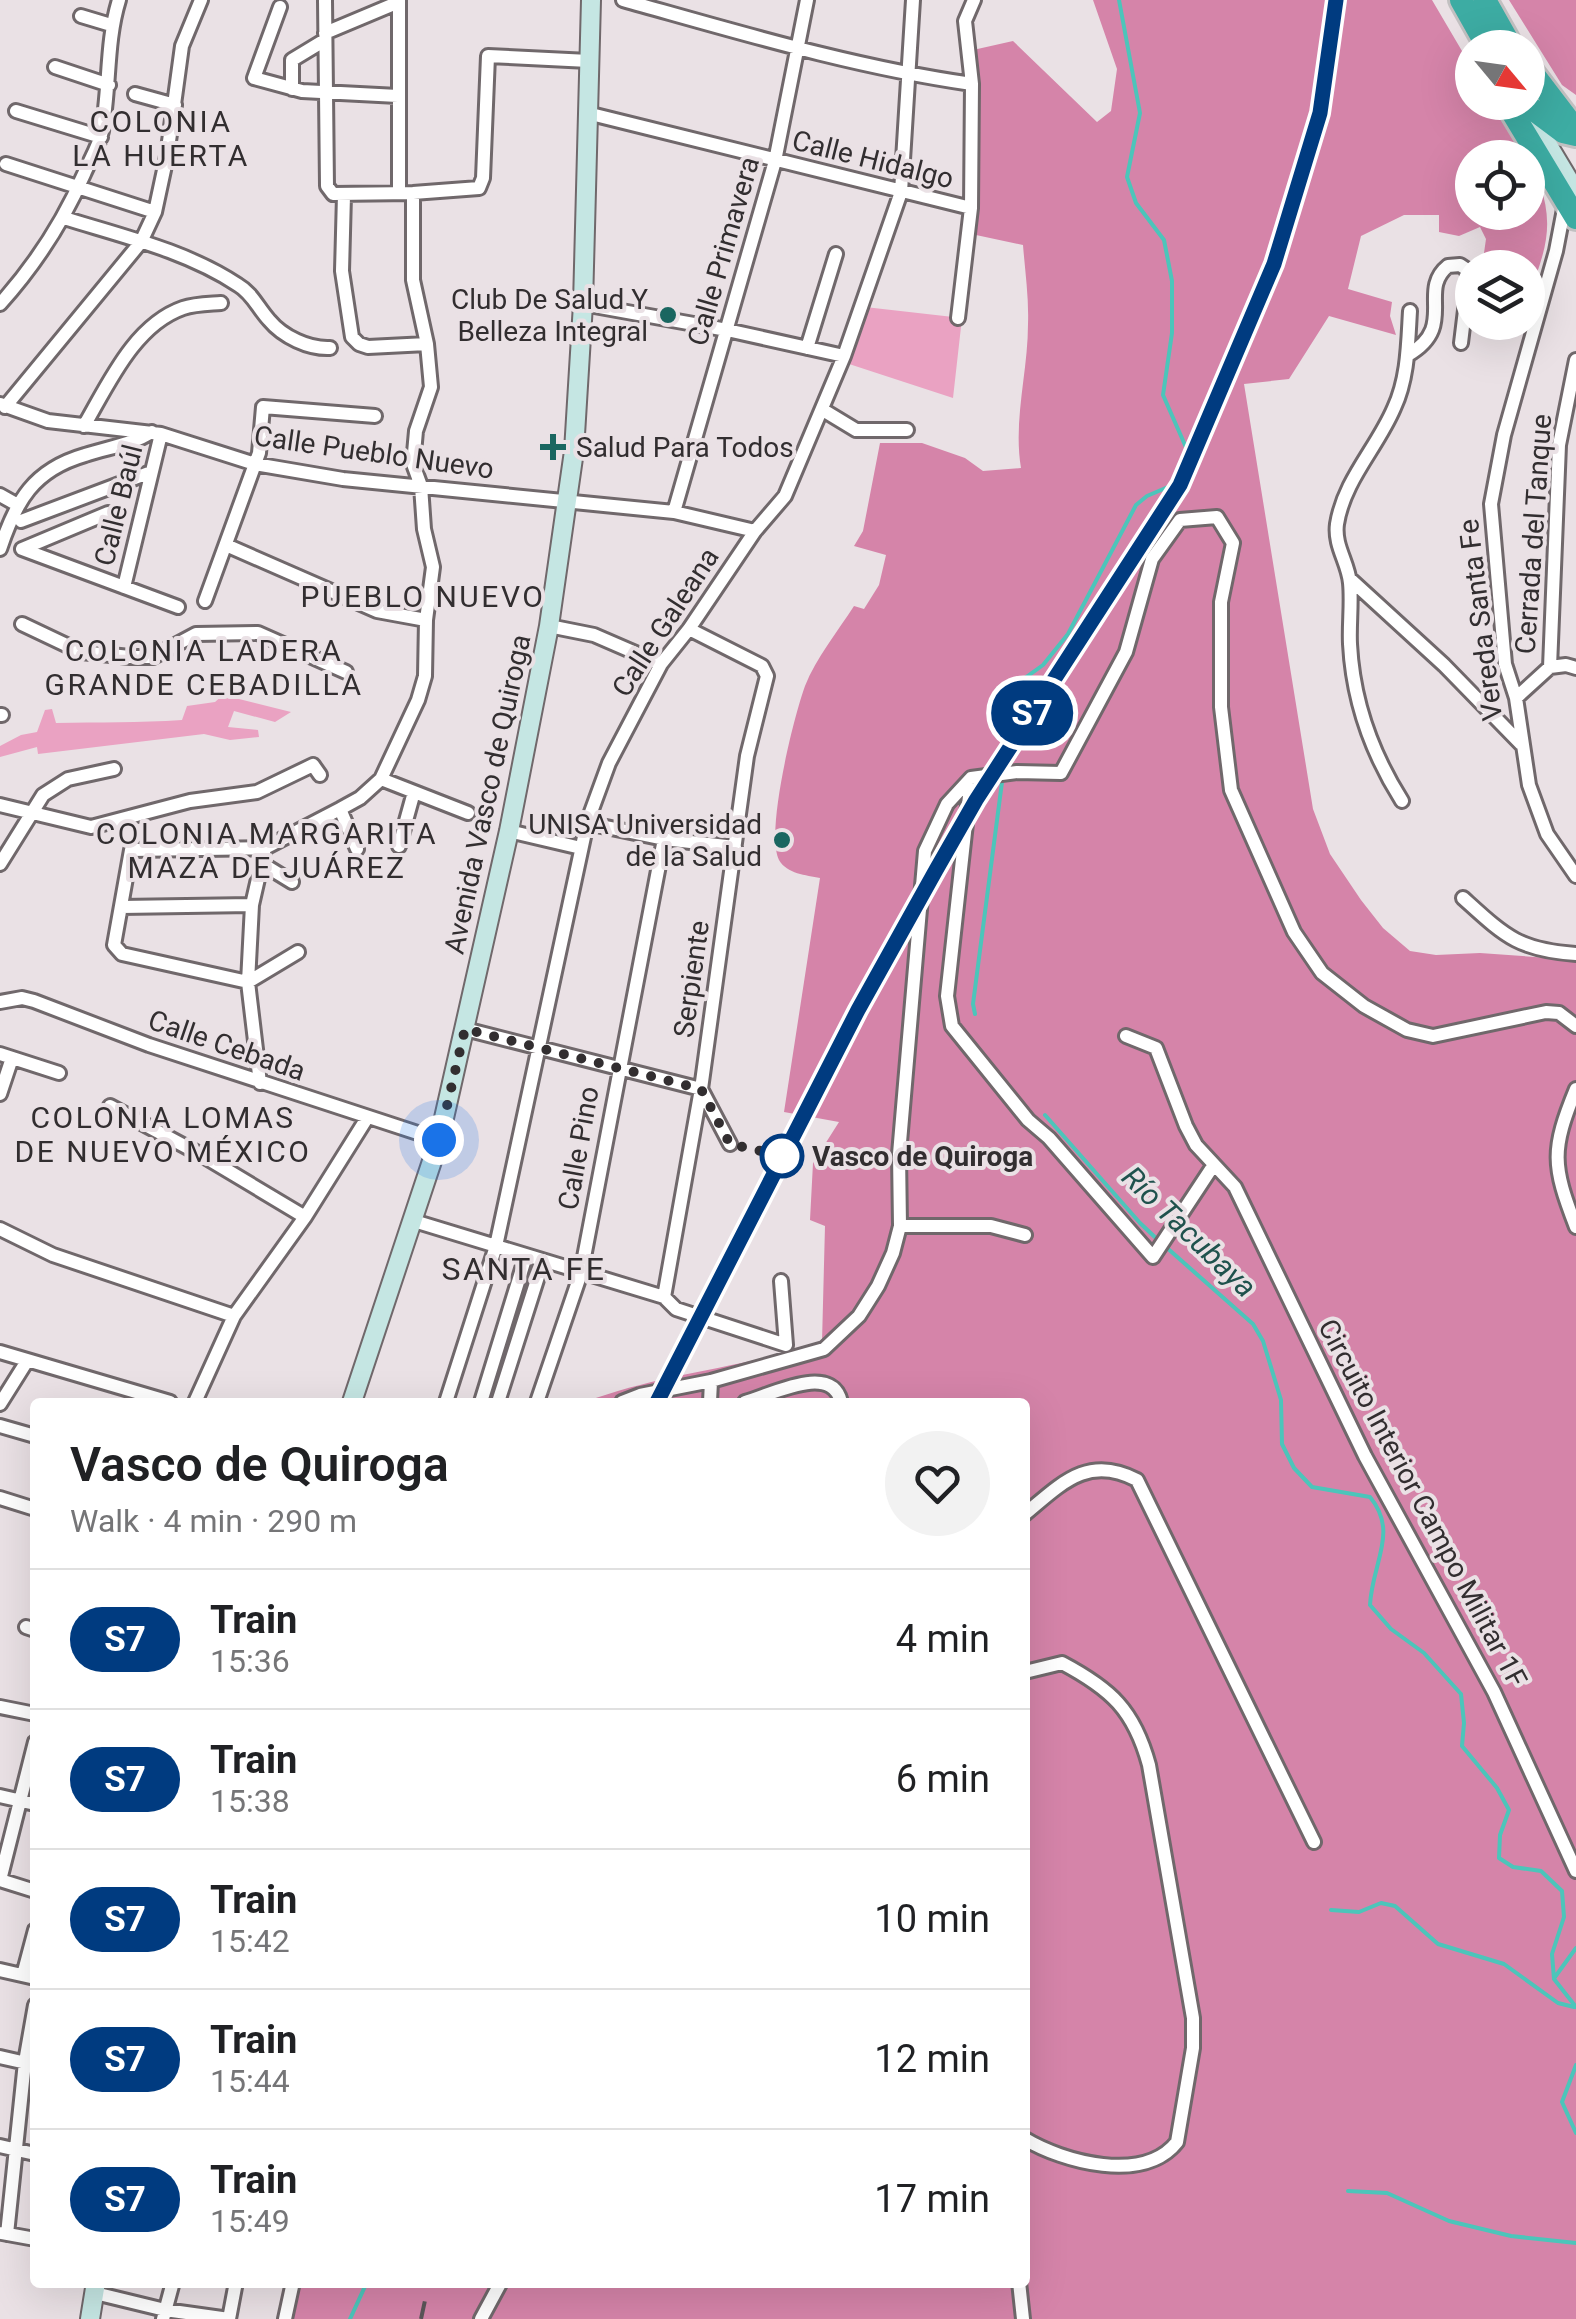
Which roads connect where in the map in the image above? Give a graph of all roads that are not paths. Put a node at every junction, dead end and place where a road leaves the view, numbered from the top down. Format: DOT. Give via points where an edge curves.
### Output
graph roads {
  1 [pos="119,0"];
  2 [pos="201,0"];
  3 [pos="325,0"];
  4 [pos="592,0"];
  5 [pos="623,0"];
  6 [pos="807,0"];
  7 [pos="913,0"];
  8 [pos="974,0"];
  9 [pos="1446,0"];
  10 [pos="1461,0"];
  11 [pos="1485,0"];
  12 [pos="399,1"];
  13 [pos="280,7"];
  14 [pos="80,16"];
  15 [pos="112,25"];
  16 [pos="1463,30"];
  17 [pos="1478,30"];
  18 [pos="1502,30"];
  19 [pos="325,37"];
  20 [pos="799,50"];
  21 [pos="589,61"];
  22 [pos="55,67"];
  23 [pos="908,74"];
  24 [pos="972,84"];
  25 [pos="109,85"];
  26 [pos="1545,85"];
  27 [pos="292,88"];
  28 [pos="1545,91"];
  29 [pos="325,92"];
  30 [pos="135,94"];
  31 [pos="398,96"];
  32 [pos="174,105"];
  33 [pos="1576,110"];
  34 [pos="16,111"];
  35 [pos="588,113"];
  36 [pos="1527,120"];
  37 [pos="1544,120"];
  38 [pos="1576,133"];
  39 [pos="100,137"];
  40 [pos="776,161"];
  41 [pos="6,164"];
  42 [pos="78,187"];
  43 [pos="901,192"];
  44 [pos="406,193"];
  45 [pos="344,195"];
  46 [pos="1572,204"];
  47 [pos="972,208"];
  48 [pos="156,212"];
  49 [pos="64,218"];
  50 [pos="141,242"];
  51 [pos="836,254"];
  52 [pos="222,303"];
  53 [pos="0,304"];
  54 [pos="582,304"];
  55 [pos="1410,311"];
  56 [pos="958,318"];
  57 [pos="727,330"];
  58 [pos="1461,343"];
  59 [pos="427,344"];
  60 [pos="330,348"];
  61 [pos="807,348"];
  62 [pos="1408,355"];
  63 [pos="844,356"];
  64 [pos="1576,360"];
  65 [pos="2,406"];
  66 [pos="822,410"];
  67 [pos="376,416"];
  68 [pos="84,426"];
  69 [pos="907,430"];
  70 [pos="157,433"];
  71 [pos="255,464"];
  72 [pos="152,472"];
  73 [pos="421,486"];
  74 [pos="0,495"];
  75 [pos="569,501"];
  76 [pos="16,504"];
  77 [pos="50,510"];
  78 [pos="674,512"];
  79 [pos="108,513"];
  80 [pos="21,521"];
  81 [pos="754,531"];
  82 [pos="59,534"];
  83 [pos="226,546"];
  84 [pos="0,550"];
  85 [pos="1350,580"];
  86 [pos="124,587"];
  87 [pos="204,601"];
  88 [pos="178,606"];
  89 [pos="426,620"];
  90 [pos="22,624"];
  91 [pos="550,626"];
  92 [pos="689,630"];
  93 [pos="661,664"];
  94 [pos="1550,667"];
  95 [pos="1576,668"];
  96 [pos="346,672"];
  97 [pos="1516,698"];
  98 [pos="1521,744"];
  99 [pos="114,770"];
  100 [pos="320,775"];
  101 [pos="971,778"];
  102 [pos="381,779"];
  103 [pos="414,792"];
  104 [pos="1402,801"];
  105 [pos="0,805"];
  106 [pos="340,809"];
  107 [pos="468,813"];
  108 [pos="32,814"];
  109 [pos="587,822"];
  110 [pos="509,831"];
  111 [pos="664,839"];
  112 [pos="399,846"];
  113 [pos="736,846"];
  114 [pos="265,848"];
  115 [pos="580,848"];
  116 [pos="358,849"];
  117 [pos="261,863"];
  118 [pos="0,864"];
  119 [pos="1576,876"];
  120 [pos="292,882"];
  121 [pos="1463,898"];
  122 [pos="121,906"];
  123 [pos="252,906"];
  124 [pos="298,952"];
  125 [pos="1576,954"];
  126 [pos="248,982"];
  127 [pos="0,1002"];
  128 [pos="1576,1026"];
  129 [pos="465,1029"];
  130 [pos="1126,1036"];
  131 [pos="537,1047"];
  132 [pos="6,1056"];
  133 [pos="618,1069"];
  134 [pos="59,1073"];
  135 [pos="260,1082"];
  136 [pos="701,1089"];
  137 [pos="1576,1089"];
  138 [pos="0,1094"];
  139 [pos="110,1106"];
  140 [pos="366,1118"];
  141 [pos="439,1140"];
  142 [pos="730,1144"];
  143 [pos="1213,1166"];
  144 [pos="305,1217"];
  145 [pos="414,1221"];
  146 [pos="900,1226"];
  147 [pos="1576,1227"];
  148 [pos="0,1229"];
  149 [pos="1026,1235"];
  150 [pos="496,1246"];
  151 [pos="526,1256"];
  152 [pos="544,1261"];
  153 [pos="580,1273"];
  154 [pos="781,1281"];
  155 [pos="664,1296"];
  156 [pos="234,1316"];
  157 [pos="0,1352"];
  158 [pos="27,1362"];
  159 [pos="489,1376"];
  160 [pos="505,1380"];
  161 [pos="711,1381"];
  162 [pos="664,1397"];
  163 [pos="156,1398"];
  164 [pos="197,1398"];
  165 [pos="353,1398"];
  166 [pos="447,1398"];
  167 [pos="482,1398"];
  168 [pos="499,1398"];
  169 [pos="538,1398"];
  170 [pos="632,1398"];
  171 [pos="710,1398"];
  172 [pos="759,1398"];
  173 [pos="840,1398"];
  174 [pos="0,1404"];
  175 [pos="0,1426"];
  176 [pos="30,1435"];
  177 [pos="0,1498"];
  178 [pos="30,1507"];
  179 [pos="1030,1510"];
  180 [pos="1030,1671"];
  181 [pos="0,1707"];
  182 [pos="30,1713"];
  183 [pos="0,1796"];
  184 [pos="28,1802"];
  185 [pos="1314,1842"];
  186 [pos="1576,1871"];
  187 [pos="0,1880"];
  188 [pos="30,1889"];
  189 [pos="0,1970"];
  190 [pos="29,1976"];
  191 [pos="0,2056"];
  192 [pos="30,2063"];
  193 [pos="1030,2142"];
  194 [pos="0,2146"];
  195 [pos="15,2150"];
  196 [pos="30,2153"];
  197 [pos="4,2233"];
  198 [pos="30,2239"];
  199 [pos="95,2288"];
  200 [pos="171,2288"];
  201 [pos="234,2288"];
  202 [pos="292,2288"];
  203 [pos="497,2288"];
  204 [pos="1020,2288"];
  205 [pos="164,2314"];
  206 [pos="223,2318"];
  207 [pos="1021,2318"];
  208 [pos="90,2319"];
  209 [pos="284,2319"];
  210 [pos="481,2319"];
  1 -- 15 [label="street"];
  2 -- 32 [label="street" via="182,46"];
  3 -- 19 [label="street"];
  4 -- 21 [label="main road, Avenida Vasco de Quiroga"];
  5 -- 20 [label="street"];
  6 -- 20 [label="street, Calle Primavera"];
  7 -- 23 [label="street, Calle Galeana"];
  8 -- 24 [label="street" via="965,21"];
  9 -- 16 [label="highway"];
  10 -- 17 [label="highway"];
  11 -- 18 [label="highway"];
  12 -- 19 [label="street"];
  12 -- 31 [label="street"];
  13 -- 27 [label="street" via="254,78"];
  14 -- 15 [label="street"];
  15 -- 25 [label="street"];
  19 -- 27 [label="street" via="292,60"];
  19 -- 29 [label="street"];
  20 -- 23 [label="street"];
  20 -- 40 [label="street, Calle Primavera"];
  21 -- 35 [label="main road, Avenida Vasco de Quiroga"];
  21 -- 44 [label="street" via="488,56 482,186"];
  22 -- 25 [label="street"];
  23 -- 24 [label="street"];
  23 -- 43 [label="street, Calle Galeana"];
  24 -- 47 [label="street"];
  25 -- 39 [label="street"];
  26 -- 33 [label="highway"];
  27 -- 29 [label="street"];
  28 -- 38 [label="highway"];
  29 -- 31 [label="street"];
  29 -- 45 [label="street" via="327,186"];
  30 -- 32 [label="street"];
  31 -- 44 [label="street"];
  32 -- 48 [label="street"];
  34 -- 39 [label="street"];
  35 -- 40 [label="street, Calle Hidalgo"];
  35 -- 54 [label="main road, Avenida Vasco de Quiroga"];
  36 -- 46 [label="highway"];
  37 -- 38 [label="highway"];
  39 -- 42 [label="street"];
  40 -- 43 [label="street, Calle Hidalgo"];
  40 -- 57 [label="street, Calle Primavera"];
  41 -- 42 [label="street"];
  42 -- 48 [label="street"];
  42 -- 49 [label="street"];
  43 -- 47 [label="street, Calle Hidalgo"];
  43 -- 63 [label="street, Calle Galeana"];
  44 -- 45 [label="street"];
  44 -- 59 [label="street" via="412,280"];
  45 -- 59 [label="street" via="342,271 352,337 368,346"];
  46 -- 97 [label="street, Vereda Santa Fe" via="1504,434 1491,504 1505,664"];
  47 -- 56 [label="street"];
  48 -- 50 [label="street"];
  49 -- 50 [label="street"];
  49 -- 53 [label="street"];
  50 -- 60 [label="street" via="235,282 272,324 312,348"];
  50 -- 65 [label="street"];
  51 -- 61 [label="street"];
  52 -- 68 [label="street" via="183,308 150,328"];
  54 -- 57 [label="street"];
  54 -- 75 [label="main road, Avenida Vasco de Quiroga"];
  55 -- 62 [label="street"];
  57 -- 61 [label="street"];
  57 -- 78 [label="street, Calle Primavera"];
  58 -- 62 [label="street" via="1468,277 1460,265 1448,266 1437,278 1434,331"];
  59 -- 73 [label="street" via="431,387 413,447"];
  61 -- 63 [label="street"];
  62 -- 85 [label="street" via="1395,408 1356,470 1337,524"];
  63 -- 66 [label="street, Calle Galeana"];
  64 -- 94 [label="street, Cerrada del Tanque" via="1560,445"];
  65 -- 68 [label="street, Calle Pueblo Nuevo"];
  66 -- 69 [label="street" via="856,430"];
  66 -- 81 [label="street, Calle Galeana" via="785,496"];
  67 -- 71 [label="street" via="264,407"];
  68 -- 70 [label="street, Calle Pueblo Nuevo"];
  70 -- 71 [label="street, Calle Pueblo Nuevo"];
  70 -- 72 [label="street, Calle Baúl"];
  70 -- 76 [label="street" via="49,472"];
  71 -- 73 [label="street, Calle Pueblo Nuevo"];
  71 -- 83 [label="street"];
  72 -- 77 [label="street"];
  72 -- 86 [label="street, Calle Baúl"];
  73 -- 75 [label="street, Calle Pueblo Nuevo"];
  73 -- 89 [label="street" via="434,567"];
  74 -- 76 [label="street"];
  75 -- 78 [label="street, Calle Pueblo Nuevo"];
  75 -- 91 [label="main road, Avenida Vasco de Quiroga"];
  76 -- 84 [label="street"];
  77 -- 80 [label="street"];
  77 -- 82 [label="street"];
  78 -- 81 [label="street, Calle Pueblo Nuevo"];
  79 -- 82 [label="street"];
  81 -- 92 [label="street, Calle Galeana"];
  82 -- 86 [label="street" via="22,549"];
  83 -- 87 [label="street"];
  83 -- 89 [label="street" via="376,612"];
  85 -- 98 [label="street, Vereda Santa Fe"];
  85 -- 104 [label="street" via="1357,699 1366,732"];
  86 -- 88 [label="street"];
  89 -- 102 [label="street" via="418,700"];
  90 -- 96 [label="street" via="80,652 153,657 196,634 258,632"];
  91 -- 93 [label="street" via="594,635"];
  91 -- 110 [label="main road, Avenida Vasco de Quiroga"];
  92 -- 93 [label="street, Calle Galeana"];
  92 -- 113 [label="street, Serpiente" via="762,666 767,676 746,756"];
  93 -- 109 [label="street, Calle Galeana" via="609,763"];
  94 -- 95 [label="street"];
  94 -- 97 [label="street, Cerrada del Tanque"];
  97 -- 98 [label="street, Vereda Santa Fe"];
  98 -- 119 [label="street" via="1547,834"];
  99 -- 108 [label="street" via="56,784"];
  100 -- 108 [label="street" via="313,765 257,792 190,801 91,827"];
  101 -- 128 [label="street" via="1061,774 1126,652 1152,559 1180,520 1218,517 1234,543 1221,602 1231,790 1294,932 1322,972 1364,1006 1434,1036 1546,1012"];
  101 -- 143 [label="street" via="947,996 952,1026 1153,1257"];
  101 -- 146 [label="street" via="946,804 925,851 899,1154"];
  102 -- 103 [label="street"];
  102 -- 106 [label="street"];
  103 -- 107 [label="street"];
  103 -- 112 [label="street"];
  105 -- 108 [label="street"];
  106 -- 114 [label="street"];
  106 -- 116 [label="street"];
  108 -- 118 [label="street"];
  109 -- 111 [label="street"];
  109 -- 115 [label="street, Calle Galeana"];
  110 -- 115 [label="street"];
  110 -- 129 [label="main road, Avenida Vasco de Quiroga"];
  111 -- 113 [label="street"];
  111 -- 133 [label="street, Calle Pino"];
  113 -- 136 [label="street, Serpiente"];
  114 -- 117 [label="street"];
  114 -- 122 [label="street" via="131,850"];
  115 -- 131 [label="street, Calle Galeana"];
  117 -- 120 [label="street"];
  117 -- 123 [label="street"];
  121 -- 125 [label="street" via="1526,948"];
  122 -- 123 [label="street"];
  122 -- 126 [label="street" via="117,951"];
  123 -- 126 [label="street"];
  124 -- 126 [label="street"];
  126 -- 135 [label="street"];
  127 -- 135 [label="street, Calle Cebada" via="22,998"];
  129 -- 131 [label="street"];
  129 -- 141 [label="main road, Avenida Vasco de Quiroga"];
  130 -- 143 [label="street, Circuito Interior Campo Militar 1F" via="1156,1048 1186,1126"];
  131 -- 133 [label="street"];
  131 -- 150 [label="street, Calle Galeana"];
  132 -- 134 [label="street"];
  132 -- 138 [label="street"];
  133 -- 136 [label="street"];
  133 -- 153 [label="street, Calle Pino"];
  135 -- 140 [label="street, Calle Cebada"];
  136 -- 142 [label="street"];
  136 -- 155 [label="street, Serpiente"];
  137 -- 147 [label="street" via="1558,1132 1556,1160"];
  139 -- 144 [label="street"];
  140 -- 141 [label="street, Calle Cebada"];
  140 -- 144 [label="street"];
  141 -- 145 [label="main road, Avenida Vasco de Quiroga"];
  143 -- 186 [label="street, Circuito Interior Campo Militar 1F" via="1234,1187 1365,1456 1494,1692"];
  144 -- 156 [label="street"];
  145 -- 150 [label="street"];
  145 -- 165 [label="main road, Avenida Vasco de Quiroga"];
  146 -- 149 [label="street" via="991,1226"];
  146 -- 161 [label="street" via="878,1286 824,1350"];
  148 -- 156 [label="street" via="53,1255"];
  150 -- 151 [label="street"];
  150 -- 166 [label="street, Calle Galeana"];
  151 -- 152 [label="street"];
  151 -- 159 [label="street"];
  152 -- 153 [label="street"];
  152 -- 160 [label="street"];
  153 -- 155 [label="street"];
  153 -- 169 [label="street, Calle Pino"];
  154 -- 155 [label="street" via="786,1345 676,1308"];
  156 -- 164 [label="street"];
  157 -- 158 [label="street"];
  158 -- 163 [label="street"];
  158 -- 174 [label="street"];
  159 -- 160 [label="street"];
  159 -- 167 [label="street"];
  160 -- 168 [label="street"];
  161 -- 162 [label="street"];
  161 -- 171 [label="street"];
  162 -- 170 [label="street"];
  172 -- 173 [label="street" via="813,1382 828,1383"];
  175 -- 176 [label="street"];
  177 -- 178 [label="street"];
  179 -- 185 [label="street" via="1088,1469 1137,1480"];
  180 -- 193 [label="street" via="1062,1663 1102,1684 1139,1730 1193,2018 1193,2048 1169,2152 1101,2166"];
  181 -- 182 [label="street"];
  183 -- 184 [label="street"];
  184 -- 187 [label="street"];
  187 -- 188 [label="street"];
  189 -- 190 [label="street"];
  191 -- 192 [label="street"];
  192 -- 195 [label="street"];
  194 -- 195 [label="street"];
  195 -- 196 [label="street"];
  195 -- 197 [label="street"];
  197 -- 198 [label="street"];
  199 -- 205 [label="street"];
  199 -- 208 [label="main road"];
  200 -- 205 [label="street"];
  201 -- 206 [label="street"];
  202 -- 209 [label="street"];
  203 -- 210 [label="street"];
  204 -- 207 [label="street"];
  205 -- 206 [label="street"];
}
